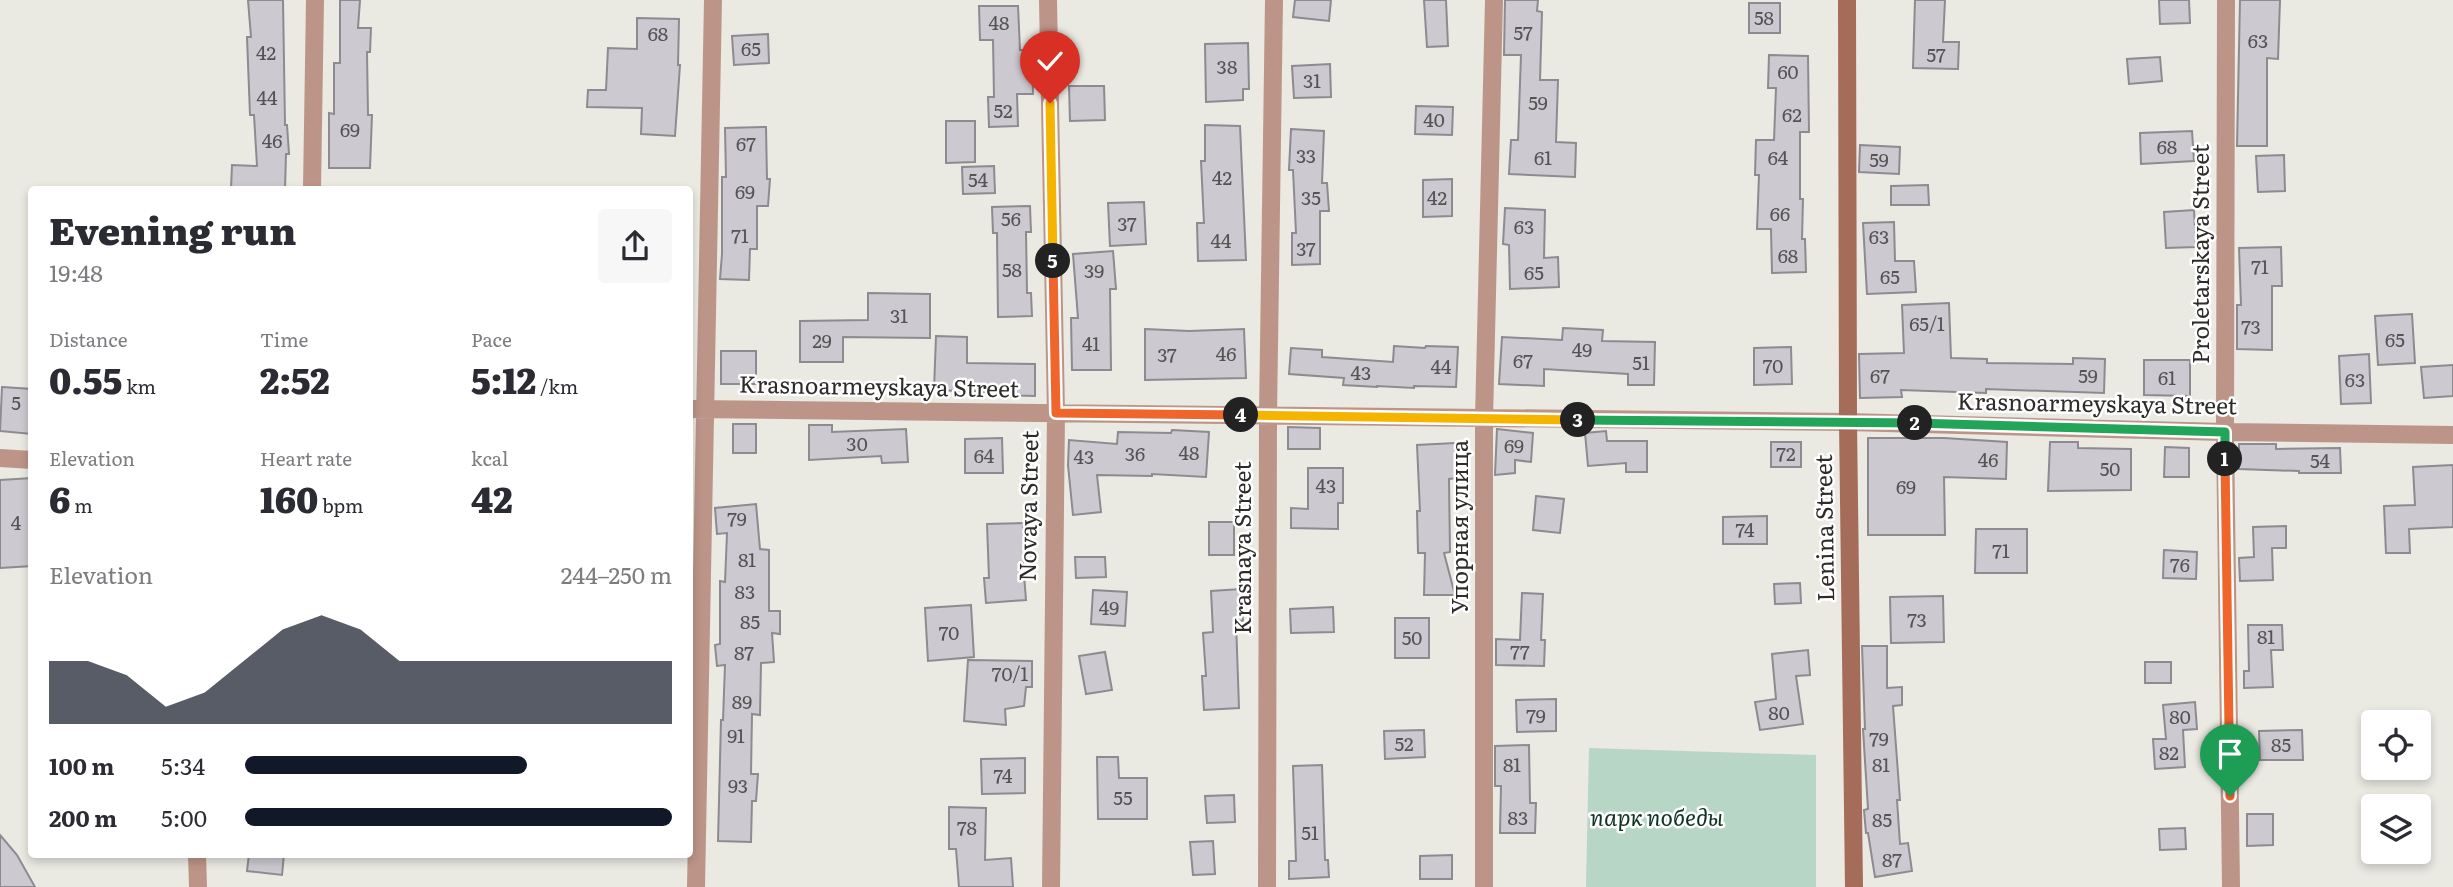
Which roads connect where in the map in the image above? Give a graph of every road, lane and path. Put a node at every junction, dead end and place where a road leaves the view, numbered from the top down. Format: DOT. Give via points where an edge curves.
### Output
graph roads {
  1 [pos="315,0"];
  2 [pos="713,0"];
  3 [pos="1048,0"];
  4 [pos="1274,0"];
  5 [pos="1494,0"];
  6 [pos="1847,0"];
  7 [pos="2226,0"];
  8 [pos="312,186"];
  9 [pos="698,409"];
  10 [pos="1056,413"];
  11 [pos="1268,415"];
  12 [pos="1484,419"];
  13 [pos="1848,422"];
  14 [pos="2225,432"];
  15 [pos="2453,435"];
  16 [pos="0,458"];
  17 [pos="28,460"];
  18 [pos="197,858"];
  19 [pos="198,887"];
  20 [pos="696,887"];
  21 [pos="1051,887"];
  22 [pos="1267,887"];
  23 [pos="1485,887"];
  24 [pos="1854,887"];
  25 [pos="2231,887"];
  1 -- 8 [label="street"];
  2 -- 9 [label="street"];
  3 -- 10 [label="street, Novaya Street"];
  4 -- 11 [label="street, Krasnaya Street"];
  5 -- 12 [label="street, Упорная улица"];
  6 -- 13 [label="street, Lenina Street"];
  7 -- 14 [label="street, Proletarskaya Street"];
  9 -- 10 [label="street, Krasnoarmeyskaya Street"];
  9 -- 20 [label="street"];
  10 -- 11 [label="street, Krasnoarmeyskaya Street"];
  10 -- 21 [label="street, Novaya Street"];
  11 -- 12 [label="street, Krasnoarmeyskaya Street"];
  11 -- 22 [label="street, Krasnaya Street"];
  12 -- 13 [label="street, Krasnoarmeyskaya Street"];
  12 -- 23 [label="street, Упорная улица"];
  13 -- 14 [label="street, Krasnoarmeyskaya Street"];
  13 -- 24 [label="street, Lenina Street"];
  14 -- 15 [label="street, Krasnoarmeyskaya Street"];
  14 -- 25 [label="street, Proletarskaya Street"];
  16 -- 17 [label="street"];
  18 -- 19 [label="street"];
}
